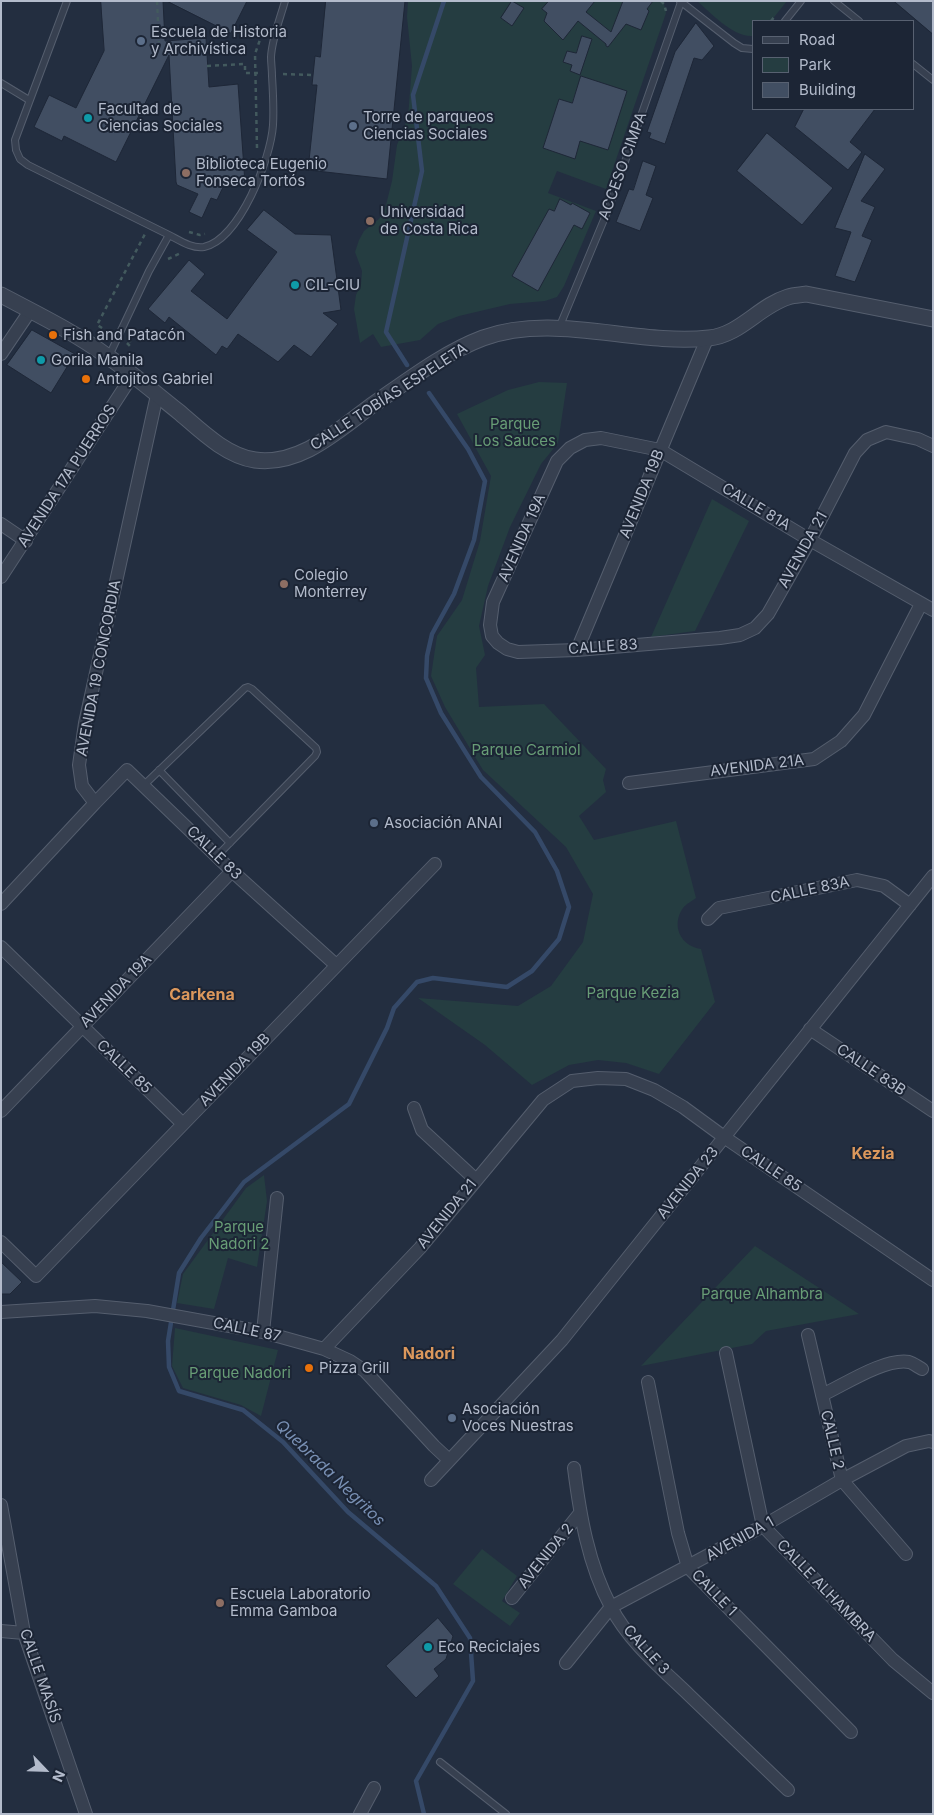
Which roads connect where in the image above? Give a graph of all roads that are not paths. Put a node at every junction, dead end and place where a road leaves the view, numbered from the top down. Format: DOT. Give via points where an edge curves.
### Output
graph roads {
  1 [pos="67,1"];
  2 [pos="285,1"];
  3 [pos="801,1"];
  4 [pos="834,1"];
  5 [pos="680,2"];
  6 [pos="786,20"];
  7 [pos="858,20"];
  8 [pos="752,49"];
  9 [pos="914,65"];
  10 [pos="933,80"];
  11 [pos="1,84"];
  12 [pos="29,100"];
  13 [pos="168,235"];
  14 [pos="1,295"];
  15 [pos="30,310"];
  16 [pos="933,319"];
  17 [pos="559,328"];
  18 [pos="707,338"];
  19 [pos="1,354"];
  20 [pos="108,356"];
  21 [pos="132,376"];
  22 [pos="157,395"];
  23 [pos="933,446"];
  24 [pos="570,448"];
  25 [pos="660,450"];
  26 [pos="1,524"];
  27 [pos="810,540"];
  28 [pos="26,541"];
  29 [pos="1,576"];
  30 [pos="920,604"];
  31 [pos="933,610"];
  32 [pos="492,636"];
  33 [pos="720,638"];
  34 [pos="577,650"];
  35 [pos="158,770"];
  36 [pos="629,783"];
  37 [pos="143,786"];
  38 [pos="95,802"];
  39 [pos="230,843"];
  40 [pos="217,856"];
  41 [pos="435,864"];
  42 [pos="232,871"];
  43 [pos="933,876"];
  44 [pos="1,904"];
  45 [pos="910,906"];
  46 [pos="708,919"];
  47 [pos="1,947"];
  48 [pos="336,965"];
  49 [pos="82,1026"];
  50 [pos="810,1029"];
  51 [pos="572,1081"];
  52 [pos="414,1108"];
  53 [pos="1,1111"];
  54 [pos="933,1112"];
  55 [pos="183,1124"];
  56 [pos="724,1137"];
  57 [pos="476,1179"];
  58 [pos="276,1198"];
  59 [pos="1,1242"];
  60 [pos="933,1280"];
  61 [pos="1,1312"];
  62 [pos="263,1332"];
  63 [pos="808,1335"];
  64 [pos="324,1349"];
  65 [pos="726,1353"];
  66 [pos="922,1369"];
  67 [pos="648,1382"];
  68 [pos="822,1395"];
  69 [pos="933,1442"];
  70 [pos="449,1460"];
  71 [pos="574,1468"];
  72 [pos="431,1480"];
  73 [pos="842,1480"];
  74 [pos="1,1505"];
  75 [pos="580,1513"];
  76 [pos="763,1526"];
  77 [pos="906,1554"];
  78 [pos="688,1567"];
  79 [pos="512,1598"];
  80 [pos="611,1607"];
  81 [pos="1,1630"];
  82 [pos="24,1633"];
  83 [pos="566,1663"];
  84 [pos="933,1693"];
  85 [pos="851,1732"];
  86 [pos="440,1762"];
  87 [pos="374,1788"];
  88 [pos="788,1790"];
  89 [pos="86,1814"];
  90 [pos="360,1814"];
  91 [pos="506,1814"];
  1 -- 12 [label="lane"];
  2 -- 13 [label="lane" via="272,45 273,126 270,143 242,211 221,237 203,247 189,245"];
  3 -- 6 [label="lane"];
  4 -- 7 [label="lane"];
  5 -- 8 [label="lane" via="734,43"];
  5 -- 17 [label="lane, ACCESO CIMPA" via="608,210"];
  9 -- 10 [label="lane"];
  11 -- 12 [label="lane"];
  12 -- 13 [label="lane" via="15,140 20,159 28,166"];
  13 -- 20 [label="lane"];
  14 -- 15 [label="street, CALLE TOBÍAS ESPELETA"];
  15 -- 19 [label="street"];
  15 -- 20 [label="street, CALLE TOBÍAS ESPELETA"];
  16 -- 18 [label="street, CALLE TOBÍAS ESPELETA" via="806,294 788,297 729,333"];
  17 -- 18 [label="street, CALLE TOBÍAS ESPELETA" via="620,336"];
  17 -- 22 [label="street, CALLE TOBÍAS ESPELETA" via="511,330 483,338 455,351 305,452 276,459 254,460 219,445"];
  18 -- 25 [label="street, AVENIDA 19B"];
  20 -- 21 [label="street, CALLE TOBÍAS ESPELETA"];
  21 -- 22 [label="street, CALLE TOBÍAS ESPELETA"];
  21 -- 28 [label="street, AVENIDA 17A PUERROS"];
  22 -- 38 [label="street, AVENIDA 19 CONCORDIA" via="85,723 79,765 82,786"];
  23 -- 27 [label="street, AVENIDA 21" via="886,432 867,440 855,453"];
  24 -- 25 [label="street, CALLE 81A" via="585,440 601,438"];
  24 -- 32 [label="street, AVENIDA 19A" via="557,461 549,477 493,602"];
  25 -- 27 [label="street, CALLE 81A"];
  25 -- 34 [label="street, AVENIDA 19B"];
  26 -- 28 [label="street"];
  27 -- 30 [label="street, CALLE 81A"];
  27 -- 33 [label="street, AVENIDA 21" via="768,614 755,628 740,635"];
  28 -- 29 [label="street, AVENIDA 17A PUERROS"];
  30 -- 31 [label="street, CALLE 81A"];
  30 -- 36 [label="street, AVENIDA 21A" via="864,716 841,741 814,759"];
  32 -- 34 [label="street, CALLE 83" via="507,649 518,652"];
  33 -- 34 [label="street, CALLE 83"];
  35 -- 37 [label="lane"];
  35 -- 39 [label="lane"];
  35 -- 39 [label="lane" via="248,687 316,748 315,756"];
  37 -- 38 [label="street, CALLE 83" via="127,770"];
  37 -- 40 [label="street, CALLE 83"];
  38 -- 44 [label="street"];
  39 -- 40 [label="lane"];
  40 -- 42 [label="street, CALLE 83"];
  41 -- 48 [label="street, AVENIDA 19B"];
  42 -- 48 [label="street, CALLE 83"];
  42 -- 49 [label="street, AVENIDA 19A"];
  43 -- 45 [label="street, AVENIDA 23"];
  45 -- 46 [label="street, CALLE 83A" via="884,886 858,880 719,908"];
  45 -- 50 [label="street, AVENIDA 23"];
  47 -- 49 [label="street, CALLE 85"];
  48 -- 55 [label="street, AVENIDA 19B"];
  49 -- 53 [label="street, AVENIDA 19A"];
  49 -- 55 [label="street, CALLE 85"];
  50 -- 54 [label="street, CALLE 83B"];
  50 -- 56 [label="street, AVENIDA 23"];
  51 -- 56 [label="street, CALLE 85" via="598,1078 626,1080 654,1090 684,1106"];
  51 -- 57 [label="street, AVENIDA 21" via="543,1100"];
  52 -- 57 [label="street" via="422,1130"];
  55 -- 59 [label="street, AVENIDA 19B" via="36,1276"];
  56 -- 60 [label="street, CALLE 85"];
  56 -- 70 [label="street, AVENIDA 23" via="562,1340"];
  57 -- 64 [label="street, AVENIDA 21" via="420,1248"];
  58 -- 62 [label="street"];
  61 -- 62 [label="street, CALLE 87" via="95,1306 147,1311"];
  62 -- 64 [label="street, CALLE 87"];
  63 -- 68 [label="street, CALLE 2"];
  64 -- 70 [label="street, CALLE 87" via="364,1371"];
  65 -- 76 [label="street"];
  66 -- 68 [label="street" via="910,1362 879,1367"];
  67 -- 78 [label="street, CALLE 1" via="678,1534"];
  68 -- 73 [label="street, CALLE 2"];
  69 -- 73 [label="street, AVENIDA 1" via="906,1446"];
  70 -- 72 [label="street, AVENIDA 23"];
  71 -- 75 [label="street, CALLE 3"];
  73 -- 76 [label="street, AVENIDA 1"];
  73 -- 77 [label="street, CALLE 2"];
  74 -- 82 [label="street, CALLE MASÍS"];
  75 -- 79 [label="street, AVENIDA 2"];
  75 -- 80 [label="street, CALLE 3" via="593,1565"];
  76 -- 78 [label="street, AVENIDA 1"];
  76 -- 84 [label="street, CALLE ALHAMBRA" via="893,1660"];
  78 -- 80 [label="street, AVENIDA 1"];
  78 -- 85 [label="street, CALLE 1"];
  80 -- 83 [label="street, AVENIDA 1"];
  80 -- 88 [label="street, CALLE 3" via="650,1658"];
  81 -- 82 [label="street"];
  82 -- 89 [label="street, CALLE MASÍS"];
  86 -- 91 [label="lane"];
  87 -- 90 [label="street"];
}
